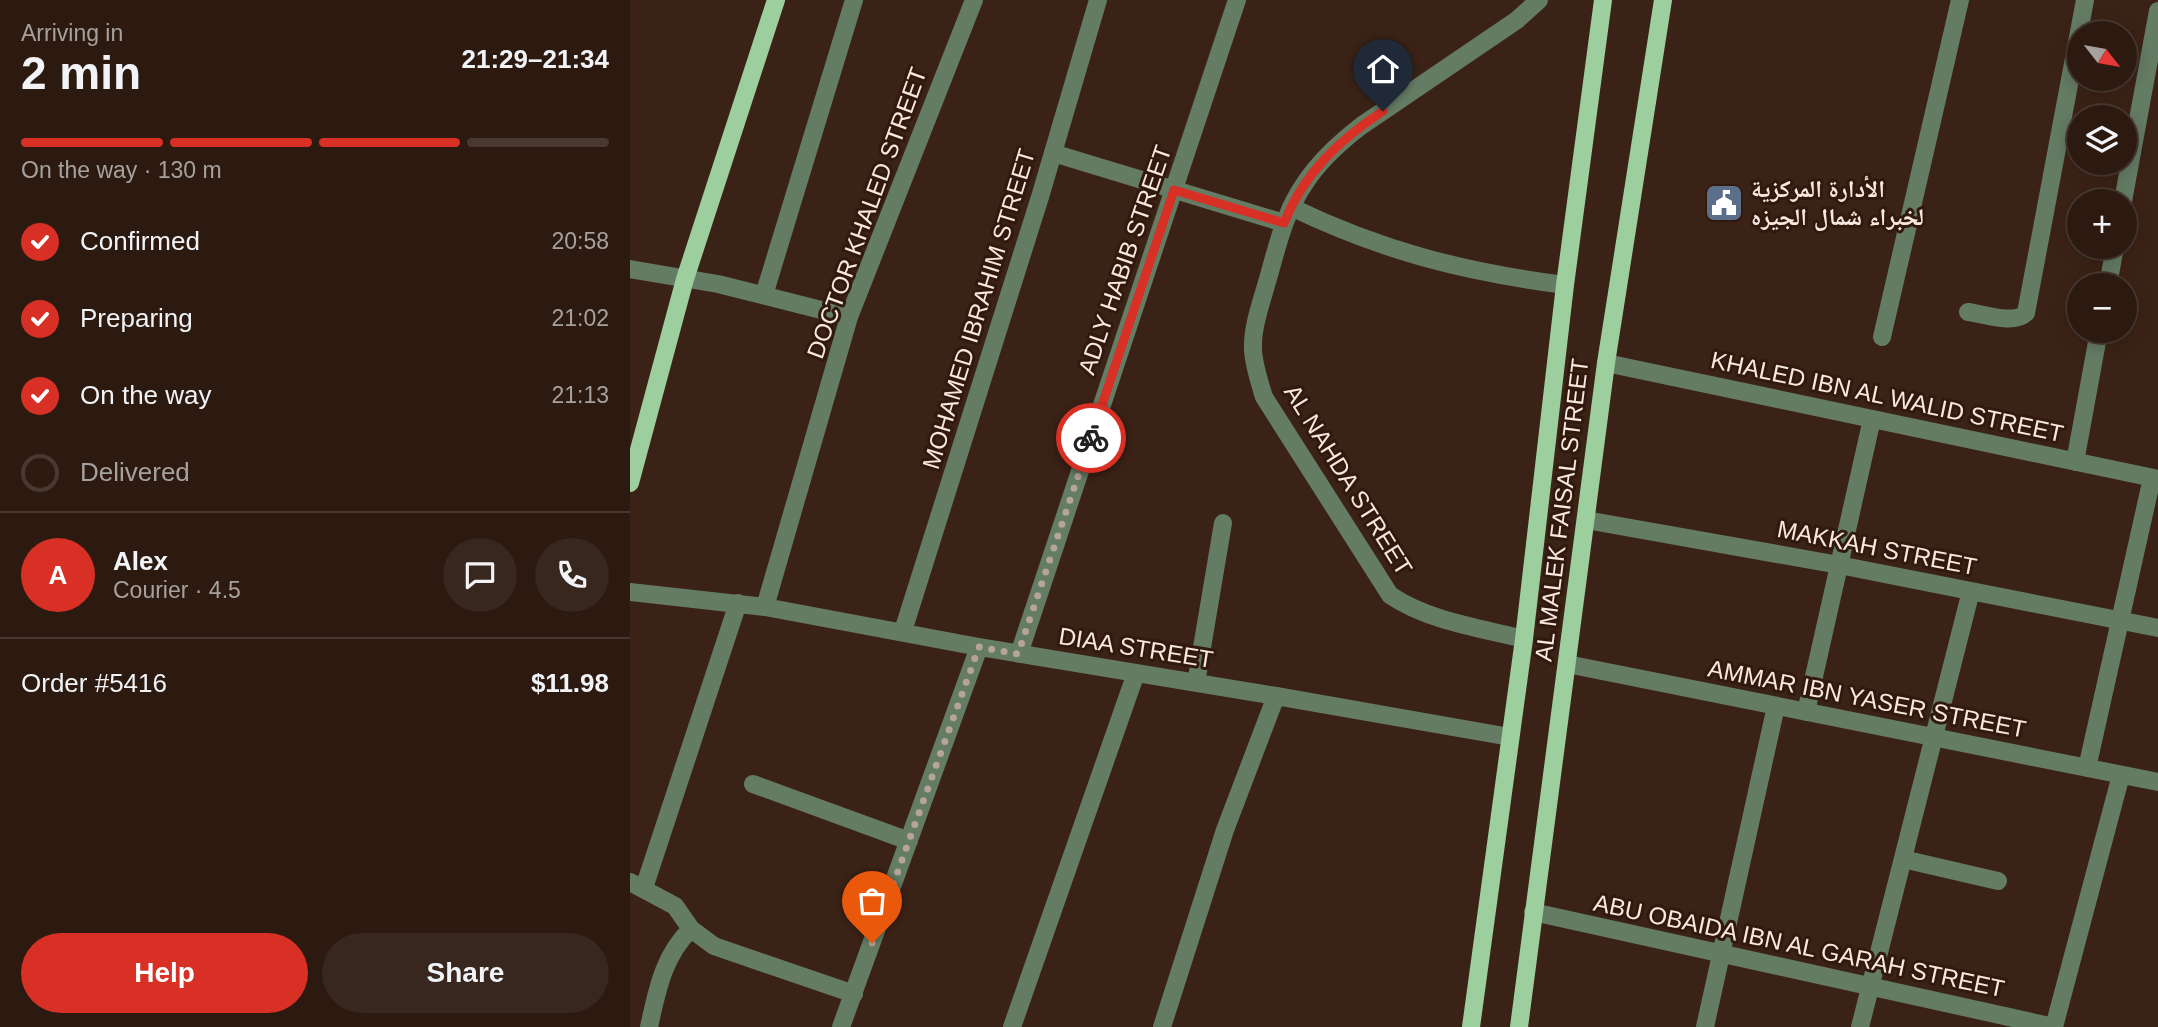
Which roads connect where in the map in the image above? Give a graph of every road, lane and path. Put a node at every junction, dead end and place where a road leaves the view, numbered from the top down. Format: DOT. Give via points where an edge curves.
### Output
graph roads {
  1 [pos="776,0"];
  2 [pos="854,0"];
  3 [pos="974,0"];
  4 [pos="1098,0"];
  5 [pos="1237,0"];
  6 [pos="1539,0"];
  7 [pos="1603,0"];
  8 [pos="1662,0"];
  9 [pos="1960,0"];
  10 [pos="2085,0"];
  11 [pos="2158,11"];
  12 [pos="1053,153"];
  13 [pos="2125,189"];
  14 [pos="1174,190"];
  15 [pos="1287,215"];
  16 [pos="630,269"];
  17 [pos="685,279"];
  18 [pos="1564,285"];
  19 [pos="764,295"];
  20 [pos="1968,312"];
  21 [pos="849,317"];
  22 [pos="1882,337"];
  23 [pos="2097,343"];
  24 [pos="1606,363"];
  25 [pos="1872,419"];
  26 [pos="2075,461"];
  27 [pos="2155,478"];
  28 [pos="630,483"];
  29 [pos="1586,520"];
  30 [pos="1223,523"];
  31 [pos="1839,565"];
  32 [pos="1971,590"];
  33 [pos="630,592"];
  34 [pos="737,603"];
  35 [pos="765,607"];
  36 [pos="2120,620"];
  37 [pos="2158,628"];
  38 [pos="903,631"];
  39 [pos="1524,639"];
  40 [pos="979,647"];
  41 [pos="1018,654"];
  42 [pos="1567,664"];
  43 [pos="1136,673"];
  44 [pos="1196,683"];
  45 [pos="1276,696"];
  46 [pos="1776,706"];
  47 [pos="1806,712"];
  48 [pos="1510,737"];
  49 [pos="1934,737"];
  50 [pos="2087,768"];
  51 [pos="2121,775"];
  52 [pos="2158,782"];
  53 [pos="753,784"];
  54 [pos="909,841"];
  55 [pos="1903,859"];
  56 [pos="1998,881"];
  57 [pos="637,885"];
  58 [pos="1533,912"];
  59 [pos="691,929"];
  60 [pos="1721,954"];
  61 [pos="1871,986"];
  62 [pos="854,993"];
  63 [pos="1987,1020"];
  64 [pos="649,1027"];
  65 [pos="841,1027"];
  66 [pos="1013,1027"];
  67 [pos="1162,1027"];
  68 [pos="1471,1027"];
  69 [pos="1519,1027"];
  70 [pos="1705,1027"];
  71 [pos="1860,1027"];
  72 [pos="2054,1027"];
  1 -- 17 [label="main road"];
  2 -- 19 [label="street"];
  3 -- 21 [label="street, DOCTOR KHALED STREET"];
  4 -- 12 [label="street, MOHAMED IBRAHIM STREET"];
  5 -- 14 [label="street, ADLY HABIB STREET"];
  6 -- 15 [label="street, AL NAHDA STREET" via="1339,143 1304,183"];
  7 -- 18 [label="main road, AL MALEK FAISAL STREET"];
  8 -- 24 [label="main road, AL MALEK FAISAL STREET"];
  9 -- 22 [label="street"];
  10 -- 20 [label="street" via="2026,313 2015,319"];
  11 -- 13 [label="street"];
  12 -- 14 [label="street"];
  12 -- 38 [label="street, MOHAMED IBRAHIM STREET"];
  14 -- 15 [label="street"];
  14 -- 41 [label="street, ADLY HABIB STREET"];
  15 -- 18 [label="street" via="1441,264"];
  15 -- 39 [label="street, AL NAHDA STREET" via="1254,326 1256,374 1264,397 1390,595 1425,613"];
  16 -- 17 [label="street"];
  17 -- 19 [label="street"];
  17 -- 28 [label="main road"];
  18 -- 39 [label="main road, AL MALEK FAISAL STREET"];
  19 -- 21 [label="street"];
  21 -- 35 [label="street, DOCTOR KHALED STREET"];
  23 -- 26 [label="street"];
  24 -- 25 [label="street, KHALED IBN AL WALID STREET"];
  24 -- 29 [label="main road, AL MALEK FAISAL STREET"];
  25 -- 26 [label="street, KHALED IBN AL WALID STREET"];
  25 -- 31 [label="street"];
  26 -- 27 [label="street, KHALED IBN AL WALID STREET"];
  27 -- 36 [label="street"];
  29 -- 31 [label="street, MAKKAH STREET"];
  29 -- 42 [label="main road, AL MALEK FAISAL STREET"];
  30 -- 44 [label="street"];
  31 -- 32 [label="street, MAKKAH STREET"];
  31 -- 47 [label="street"];
  32 -- 36 [label="street, MAKKAH STREET"];
  32 -- 49 [label="street"];
  33 -- 34 [label="street, DIAA STREET"];
  34 -- 35 [label="street, DIAA STREET"];
  34 -- 57 [label="street"];
  35 -- 38 [label="street, DIAA STREET"];
  36 -- 37 [label="street, MAKKAH STREET"];
  36 -- 50 [label="street"];
  38 -- 40 [label="street, DIAA STREET"];
  39 -- 48 [label="main road, AL MALEK FAISAL STREET"];
  40 -- 41 [label="street, DIAA STREET"];
  40 -- 54 [label="street"];
  41 -- 43 [label="street, DIAA STREET"];
  42 -- 46 [label="street, AMMAR IBN YASER STREET"];
  42 -- 58 [label="main road, AL MALEK FAISAL STREET"];
  43 -- 44 [label="street, DIAA STREET"];
  43 -- 66 [label="street"];
  44 -- 45 [label="street, DIAA STREET"];
  45 -- 48 [label="street, DIAA STREET"];
  45 -- 67 [label="street" via="1225,830"];
  46 -- 47 [label="street, AMMAR IBN YASER STREET"];
  46 -- 60 [label="street"];
  47 -- 49 [label="street, AMMAR IBN YASER STREET"];
  48 -- 68 [label="main road, AL MALEK FAISAL STREET"];
  49 -- 50 [label="street, AMMAR IBN YASER STREET"];
  49 -- 55 [label="street"];
  50 -- 51 [label="street, AMMAR IBN YASER STREET"];
  51 -- 52 [label="street, AMMAR IBN YASER STREET"];
  51 -- 72 [label="street"];
  53 -- 54 [label="street"];
  54 -- 62 [label="street"];
  55 -- 56 [label="street"];
  55 -- 61 [label="street"];
  57 -- 59 [label="street" via="674,906"];
  58 -- 60 [label="street, ABU OBAIDA IBN AL GARAH STREET"];
  58 -- 69 [label="main road, AL MALEK FAISAL STREET"];
  59 -- 62 [label="street" via="714,946"];
  59 -- 64 [label="street" via="665,966"];
  60 -- 61 [label="street, ABU OBAIDA IBN AL GARAH STREET"];
  60 -- 70 [label="street"];
  61 -- 63 [label="street, ABU OBAIDA IBN AL GARAH STREET"];
  61 -- 71 [label="street"];
  62 -- 65 [label="street"];
  63 -- 72 [label="street, ABU OBAIDA IBN AL GARAH STREET"];
}
